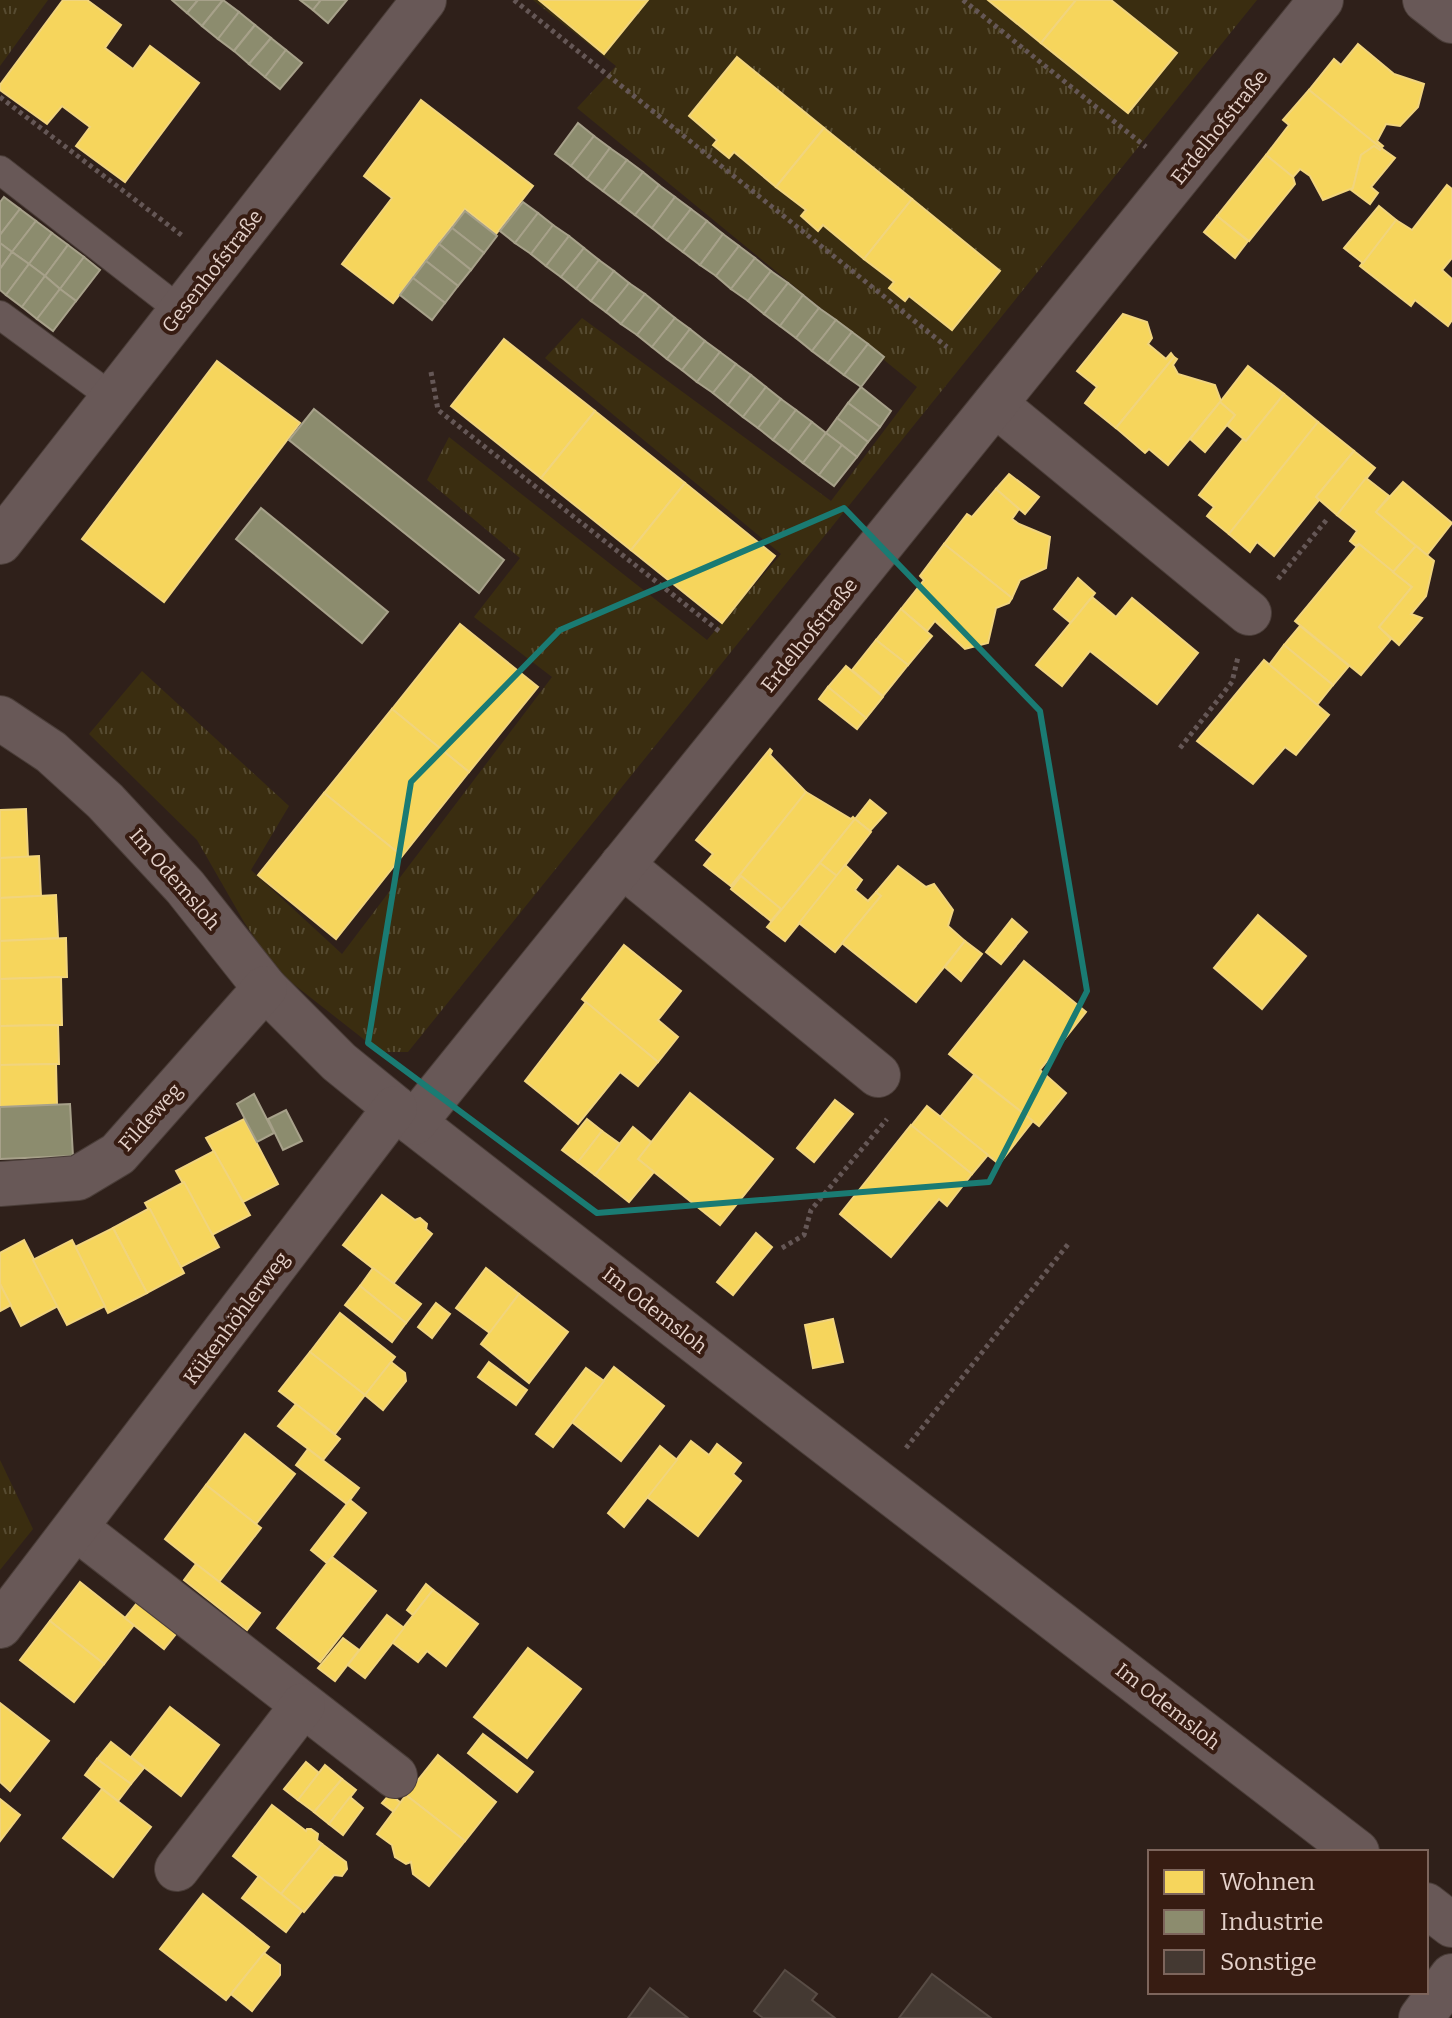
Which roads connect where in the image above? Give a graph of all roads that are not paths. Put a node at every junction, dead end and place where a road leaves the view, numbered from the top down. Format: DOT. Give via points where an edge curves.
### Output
graph roads {
  1 [pos="424,0"];
  2 [pos="1321,0"];
  3 [pos="1425,0"];
  4 [pos="1452,21"];
  5 [pos="0,170"];
  6 [pos="181,311"];
  7 [pos="0,315"];
  8 [pos="113,398"];
  9 [pos="995,404"];
  10 [pos="0,542"];
  11 [pos="1249,613"];
  12 [pos="0,718"];
  13 [pos="622,865"];
  14 [pos="265,988"];
  15 [pos="878,1075"];
  16 [pos="405,1115"];
  17 [pos="0,1184"];
  18 [pos="76,1528"];
  19 [pos="0,1626"];
  20 [pos="303,1705"];
  21 [pos="395,1776"];
  22 [pos="1354,1850"];
  23 [pos="177,1869"];
  24 [pos="1428,1907"];
  25 [pos="1452,1925"];
  26 [pos="1452,1976"];
  27 [pos="1421,2018"];
  1 -- 6 [label="street, Gesenhofstraße"];
  2 -- 9 [label="street, Erdelhofstraße"];
  3 -- 4 [label="street"];
  5 -- 6 [label="lane"];
  6 -- 8 [label="street, Gesenhofstraße"];
  7 -- 8 [label="lane"];
  8 -- 10 [label="street, Gesenhofstraße"];
  9 -- 11 [label="street"];
  9 -- 13 [label="street, Erdelhofstraße"];
  12 -- 14 [label="street, Im Odemsloh" via="51,752 105,801 185,887"];
  13 -- 15 [label="street"];
  13 -- 16 [label="street, Erdelhofstraße"];
  14 -- 16 [label="street, Im Odemsloh" via="339,1062"];
  14 -- 17 [label="street, Fildeweg" via="118,1154 78,1178"];
  16 -- 18 [label="street, Kükenhöhlerweg"];
  16 -- 22 [label="street, Im Odemsloh"];
  18 -- 19 [label="street, Kükenhöhlerweg"];
  18 -- 20 [label="street"];
  20 -- 21 [label="street"];
  20 -- 23 [label="street"];
  24 -- 25 [label="street"];
  26 -- 27 [label="street"];
}
